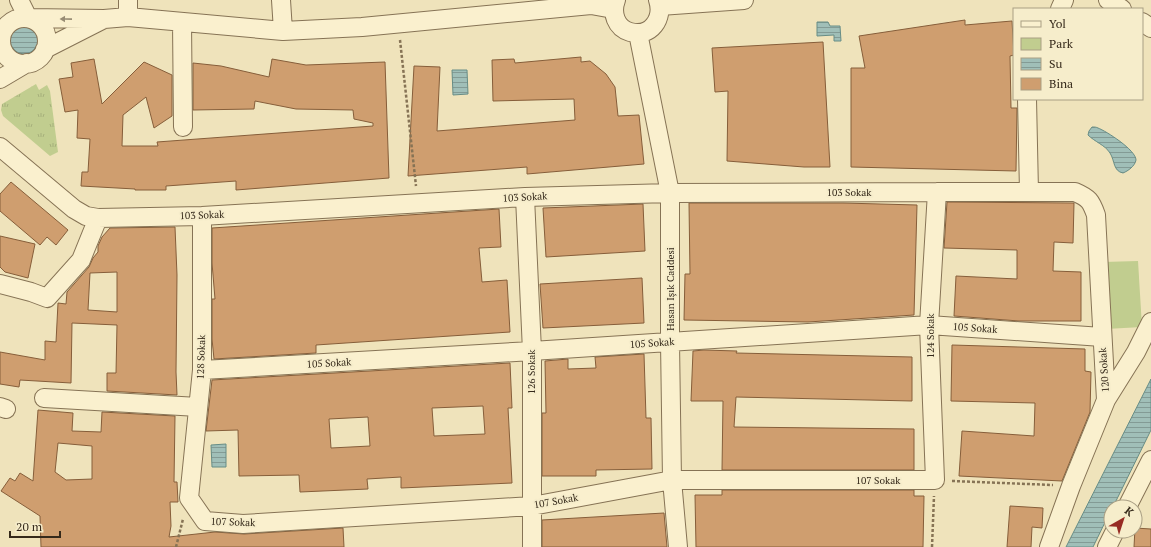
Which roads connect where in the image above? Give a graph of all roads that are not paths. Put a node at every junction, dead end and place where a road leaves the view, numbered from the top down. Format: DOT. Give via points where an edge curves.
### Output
graph roads {
  1 [pos="19,0"];
  2 [pos="281,0"];
  3 [pos="744,0"];
  4 [pos="1108,0"];
  5 [pos="659,3"];
  6 [pos="614,5"];
  7 [pos="1120,8"];
  8 [pos="128,9"];
  9 [pos="28,18"];
  10 [pos="104,19"];
  11 [pos="182,22"];
  12 [pos="283,31"];
  13 [pos="638,33"];
  14 [pos="0,40"];
  15 [pos="45,49"];
  16 [pos="27,63"];
  17 [pos="0,79"];
  18 [pos="1027,100"];
  19 [pos="183,127"];
  20 [pos="0,147"];
  21 [pos="936,192"];
  22 [pos="1029,192"];
  23 [pos="1075,192"];
  24 [pos="670,193"];
  25 [pos="525,197"];
  26 [pos="202,216"];
  27 [pos="98,218"];
  28 [pos="0,284"];
  29 [pos="1151,322"];
  30 [pos="929,325"];
  31 [pos="1102,337"];
  32 [pos="670,342"];
  33 [pos="532,351"];
  34 [pos="202,370"];
  35 [pos="44,398"];
  36 [pos="1106,400"];
  37 [pos="198,407"];
  38 [pos="1151,460"];
  39 [pos="672,480"];
  40 [pos="935,480"];
  41 [pos="188,498"];
  42 [pos="1131,499"];
  43 [pos="532,506"];
  44 [pos="532,547"];
  45 [pos="678,547"];
  46 [pos="1049,547"];
  1 -- 9 [label="street"];
  2 -- 12 [label="street"];
  3 -- 5 [label="street"];
  4 -- 7 [label="street"];
  5 -- 13 [label="street" via="660,14 657,21 646,31"];
  6 -- 12 [label="street"];
  6 -- 13 [label="street" via="614,17 618,24 623,29"];
  8 -- 10 [label="street"];
  8 -- 11 [label="street"];
  10 -- 9 [label="street, one-way"];
  9 -- 14 [label="street" via="11,21 2,32"];
  9 -- 15 [label="street" via="39,23 44,29 47,44"];
  10 -- 15 [label="street"];
  11 -- 12 [label="street"];
  11 -- 19 [label="street"];
  13 -- 24 [label="street, Hasan Işık Caddesi"];
  14 -- 16 [label="street" via="5,55 18,63"];
  15 -- 16 [label="street" via="40,57"];
  16 -- 17 [label="street"];
  18 -- 22 [label="street"];
  20 -- 27 [label="street, 103 Sokak" via="74,209 86,216"];
  21 -- 22 [label="street, 103 Sokak"];
  21 -- 24 [label="street, 103 Sokak"];
  21 -- 30 [label="street, 124 Sokak"];
  22 -- 23 [label="street, 103 Sokak"];
  23 -- 31 [label="street, 120 Sokak" via="1085,196 1096,215"];
  24 -- 25 [label="street, 103 Sokak"];
  24 -- 32 [label="street, Hasan Işık Caddesi"];
  25 -- 26 [label="street, 103 Sokak"];
  25 -- 33 [label="street, 126 Sokak"];
  26 -- 27 [label="street, 103 Sokak"];
  26 -- 34 [label="street, 128 Sokak"];
  27 -- 28 [label="street" via="81,260 47,298"];
  29 -- 36 [label="street"];
  30 -- 31 [label="street, 105 Sokak"];
  30 -- 32 [label="street, 105 Sokak"];
  30 -- 40 [label="street, 124 Sokak"];
  31 -- 36 [label="street, 120 Sokak"];
  32 -- 33 [label="street, 105 Sokak"];
  32 -- 39 [label="street, Hasan Işık Caddesi"];
  33 -- 34 [label="street, 105 Sokak"];
  33 -- 43 [label="street, 126 Sokak"];
  34 -- 37 [label="street, 128 Sokak"];
  35 -- 37 [label="street"];
  36 -- 46 [label="street, 120 Sokak"];
  37 -- 41 [label="street, 128 Sokak"];
  38 -- 42 [label="street"];
  39 -- 40 [label="street, 107 Sokak"];
  39 -- 43 [label="street, 107 Sokak"];
  39 -- 45 [label="street, Hasan Işık Caddesi"];
  41 -- 43 [label="street, 107 Sokak" via="205,521 243,524"];
  43 -- 44 [label="street, 126 Sokak"];
}
